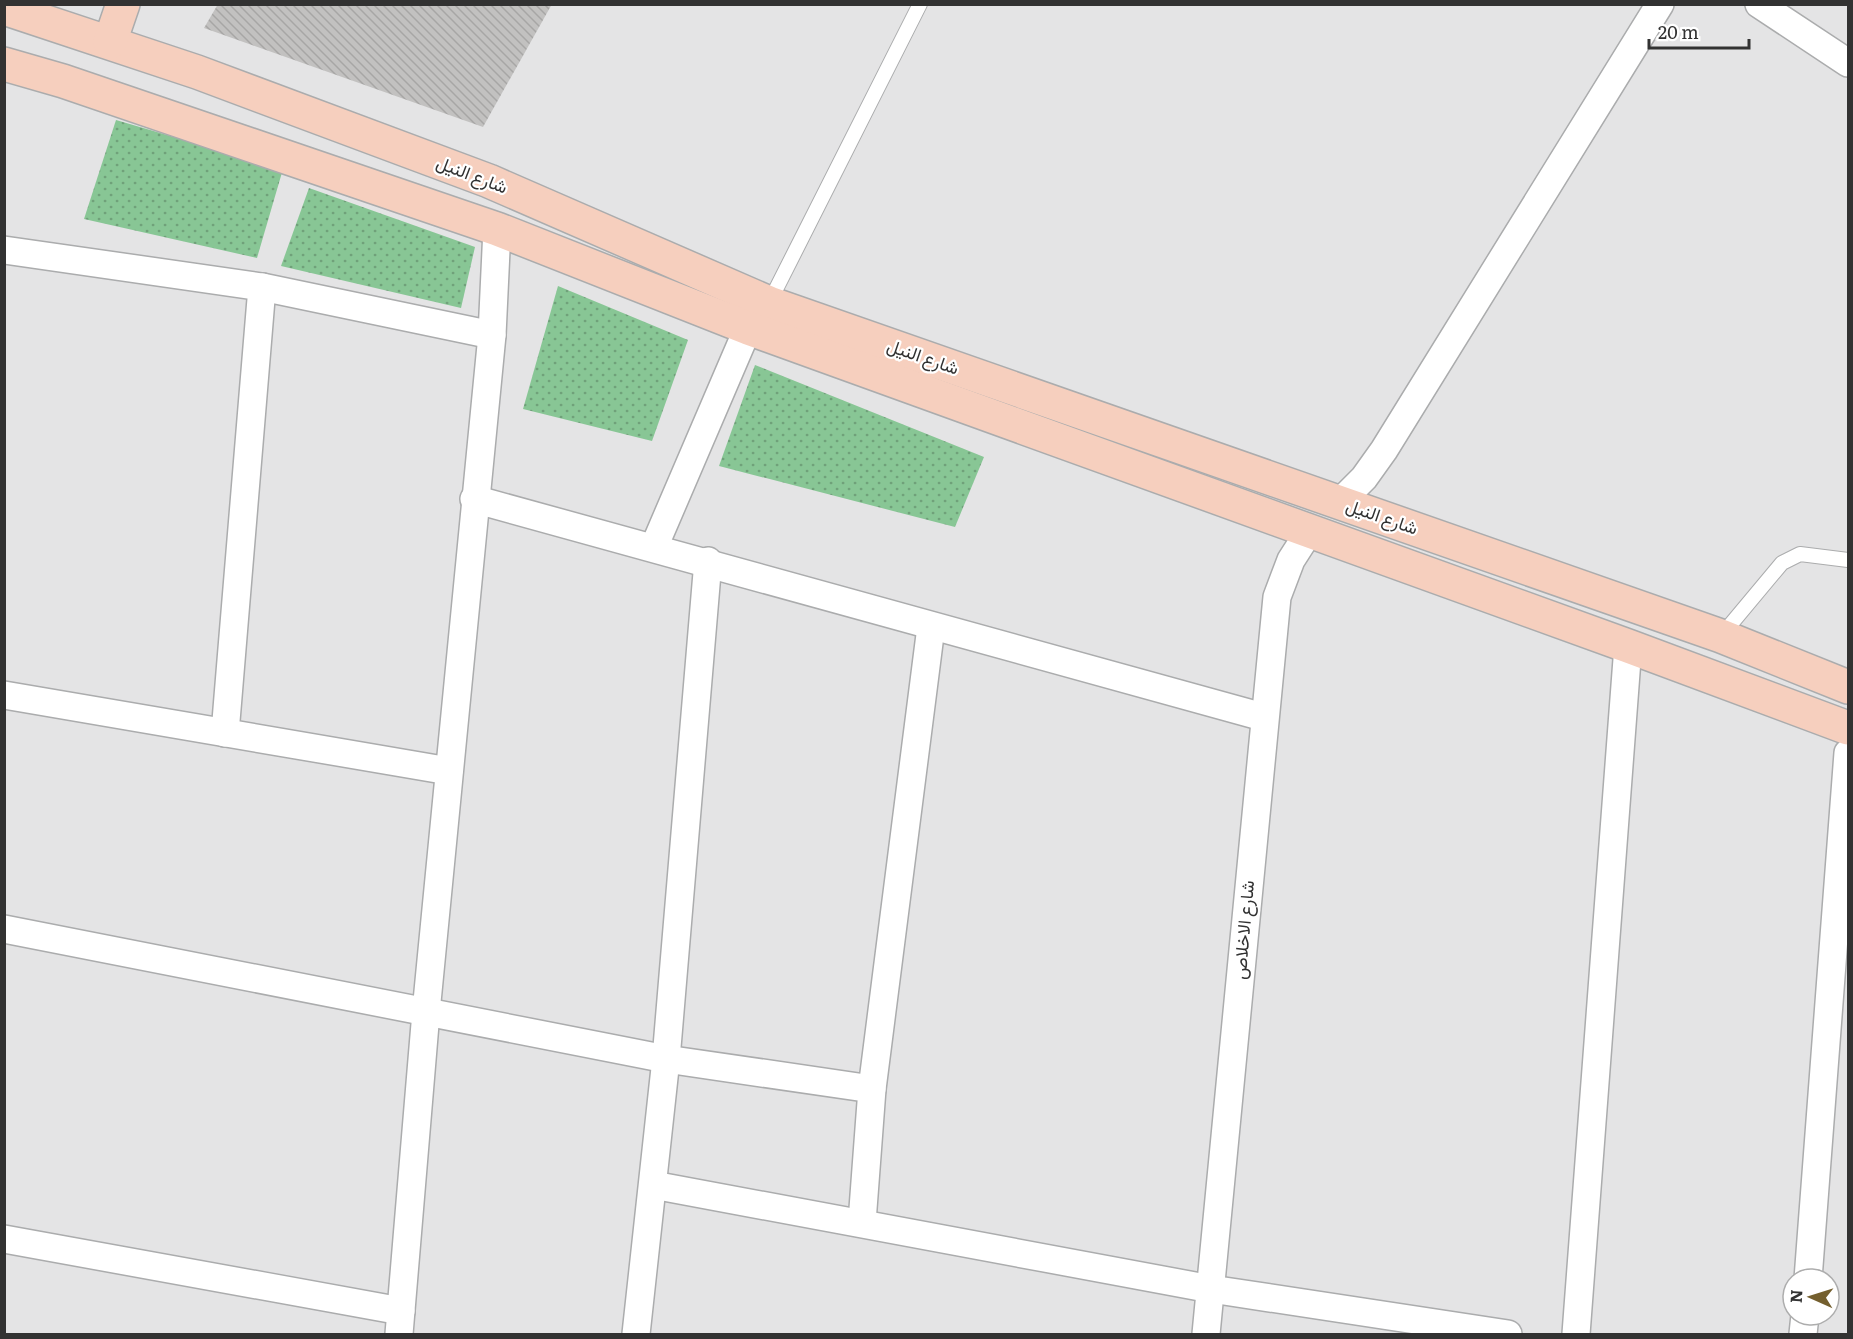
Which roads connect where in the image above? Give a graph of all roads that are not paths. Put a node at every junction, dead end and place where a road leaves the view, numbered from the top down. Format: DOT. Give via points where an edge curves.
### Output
graph roads {
  1 [pos="123,4"];
  2 [pos="920,4"];
  3 [pos="1660,4"];
  4 [pos="1759,4"];
  5 [pos="4,8"];
  6 [pos="56,13"];
  7 [pos="110,42"];
  8 [pos="1848,63"];
  9 [pos="4,64"];
  10 [pos="497,229"];
  11 [pos="4,250"];
  12 [pos="262,287"];
  13 [pos="769,303"];
  14 [pos="748,328"];
  15 [pos="492,335"];
  16 [pos="474,499"];
  17 [pos="1340,502"];
  18 [pos="1309,532"];
  19 [pos="654,547"];
  20 [pos="1848,560"];
  21 [pos="708,561"];
  22 [pos="931,627"];
  23 [pos="1721,636"];
  24 [pos="1628,646"];
  25 [pos="1848,687"];
  26 [pos="4,695"];
  27 [pos="1263,717"];
  28 [pos="1848,728"];
  29 [pos="225,733"];
  30 [pos="1848,753"];
  31 [pos="449,771"];
  32 [pos="4,929"];
  33 [pos="426,1011"];
  34 [pos="666,1059"];
  35 [pos="872,1089"];
  36 [pos="653,1185"];
  37 [pos="862,1222"];
  38 [pos="4,1239"];
  39 [pos="1809,1267"];
  40 [pos="1211,1289"];
  41 [pos="400,1323"];
  42 [pos="636,1335"];
  43 [pos="1206,1335"];
  44 [pos="1508,1335"];
  45 [pos="1576,1335"];
  1 -- 7 [label="main road"];
  2 -- 13 [label="lane"];
  3 -- 17 [label="street" via="1384,450"];
  4 -- 8 [label="street"];
  5 -- 6 [label="main road, شارع النيل"];
  6 -- 7 [label="main road, شارع النيل"];
  7 -- 13 [label="main road, شارع النيل" via="489,181"];
  9 -- 10 [label="main road"];
  10 -- 14 [label="main road"];
  10 -- 15 [label="street"];
  11 -- 12 [label="street"];
  12 -- 15 [label="street"];
  12 -- 29 [label="street"];
  13 -- 17 [label="main road, شارع النيل"];
  14 -- 18 [label="main road"];
  14 -- 19 [label="street"];
  15 -- 16 [label="street"];
  16 -- 19 [label="street"];
  16 -- 31 [label="street"];
  17 -- 23 [label="main road, شارع النيل"];
  18 -- 24 [label="main road"];
  18 -- 27 [label="street, شارع الاخلاص" via="1291,560 1277,597"];
  19 -- 21 [label="street"];
  20 -- 23 [label="lane" via="1800,554 1782,563"];
  21 -- 22 [label="street"];
  21 -- 34 [label="street"];
  22 -- 27 [label="street"];
  22 -- 35 [label="street"];
  23 -- 25 [label="main road, شارع النيل"];
  24 -- 28 [label="main road"];
  24 -- 45 [label="street"];
  26 -- 29 [label="street"];
  27 -- 40 [label="street, شارع الاخلاص"];
  29 -- 31 [label="street"];
  30 -- 39 [label="street"];
  31 -- 33 [label="street"];
  32 -- 33 [label="street"];
  33 -- 34 [label="street"];
  33 -- 41 [label="street"];
  34 -- 35 [label="street"];
  34 -- 36 [label="street"];
  35 -- 37 [label="street"];
  36 -- 37 [label="street"];
  36 -- 42 [label="street"];
  37 -- 40 [label="street"];
  38 -- 41 [label="street"];
  40 -- 43 [label="street, شارع الاخلاص"];
  40 -- 44 [label="street"];
}
